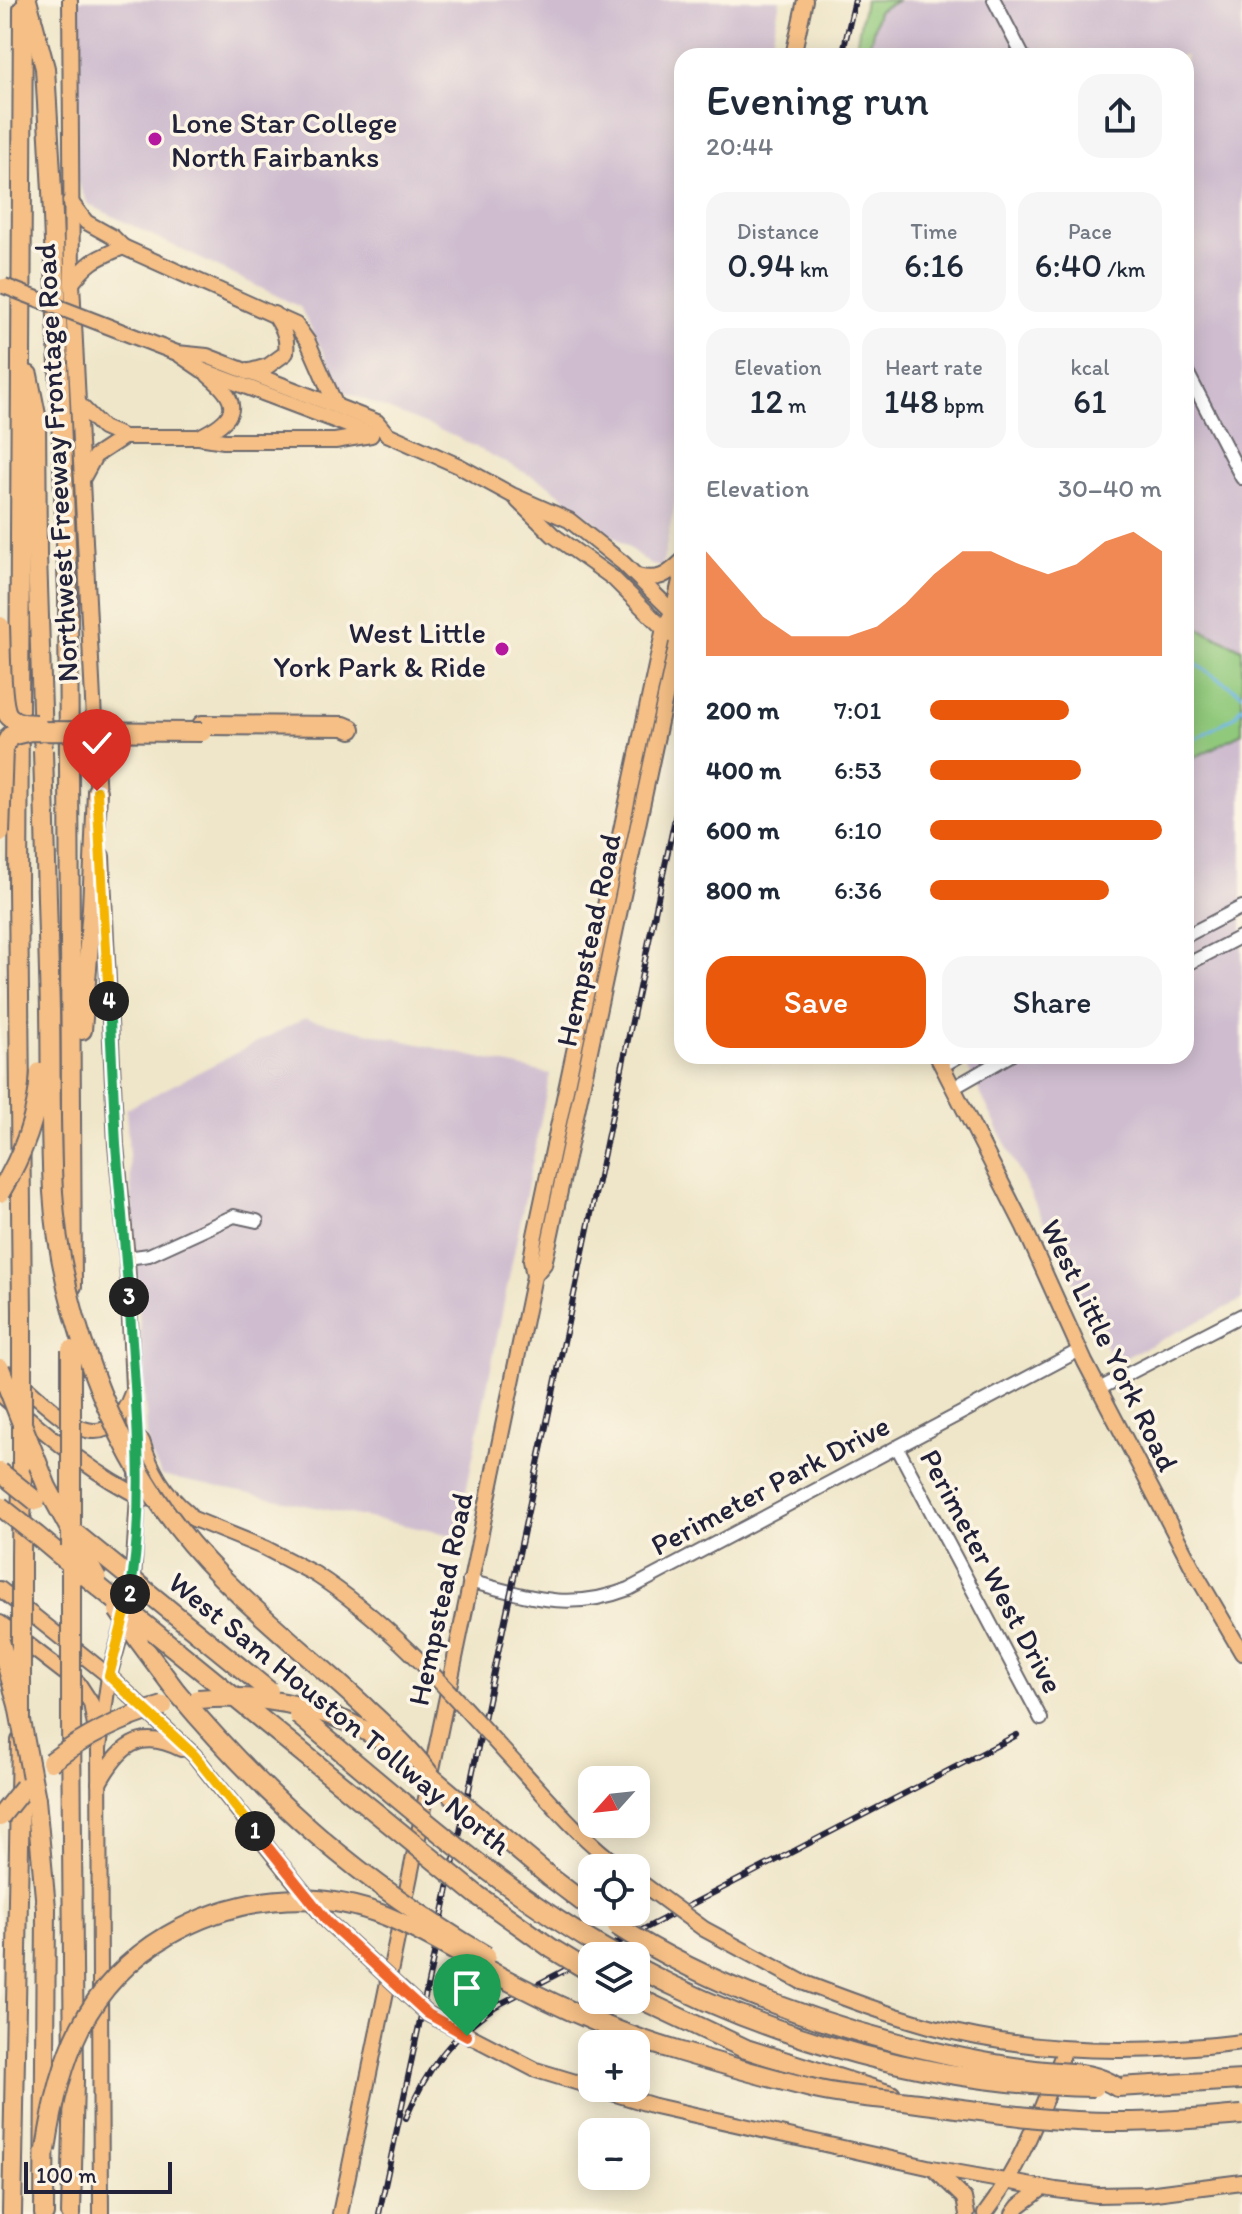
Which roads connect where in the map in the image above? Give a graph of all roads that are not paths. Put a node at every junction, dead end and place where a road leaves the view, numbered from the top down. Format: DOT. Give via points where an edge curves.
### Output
graph roads {
  1 [pos="25,0"];
  2 [pos="70,0"];
  3 [pos="805,0"];
  4 [pos="994,0"];
  5 [pos="795,48"];
  6 [pos="1019,48"];
  7 [pos="70,200"];
  8 [pos="123,247"];
  9 [pos="72,283"];
  10 [pos="0,284"];
  11 [pos="274,314"];
  12 [pos="22,345"];
  13 [pos="177,353"];
  14 [pos="202,370"];
  15 [pos="247,372"];
  16 [pos="1194,385"];
  17 [pos="79,404"];
  18 [pos="336,406"];
  19 [pos="387,434"];
  20 [pos="371,435"];
  21 [pos="124,437"];
  22 [pos="199,437"];
  23 [pos="83,478"];
  24 [pos="1242,478"];
  25 [pos="512,495"];
  26 [pos="674,568"];
  27 [pos="637,576"];
  28 [pos="674,612"];
  29 [pos="674,619"];
  30 [pos="0,626"];
  31 [pos="664,628"];
  32 [pos="674,639"];
  33 [pos="674,668"];
  34 [pos="202,729"];
  35 [pos="97,791"];
  36 [pos="0,833"];
  37 [pos="1242,907"];
  38 [pos="1194,932"];
  39 [pos="1242,936"];
  40 [pos="1194,941"];
  41 [pos="1205,955"];
  42 [pos="1194,961"];
  43 [pos="49,973"];
  44 [pos="941,1064"];
  45 [pos="995,1064"];
  46 [pos="953,1088"];
  47 [pos="72,1176"];
  48 [pos="0,1193"];
  49 [pos="257,1221"];
  50 [pos="127,1258"];
  51 [pos="534,1276"];
  52 [pos="1242,1315"];
  53 [pos="1080,1350"];
  54 [pos="0,1367"];
  55 [pos="134,1386"];
  56 [pos="1099,1389"];
  57 [pos="0,1394"];
  58 [pos="136,1424"];
  59 [pos="897,1447"];
  60 [pos="0,1472"];
  61 [pos="138,1495"];
  62 [pos="0,1506"];
  63 [pos="200,1523"];
  64 [pos="469,1581"];
  65 [pos="0,1589"];
  66 [pos="0,1623"];
  67 [pos="0,1641"];
  68 [pos="1242,1653"];
  69 [pos="109,1676"];
  70 [pos="1041,1719"];
  71 [pos="99,1748"];
  72 [pos="194,1755"];
  73 [pos="432,1778"];
  74 [pos="98,1783"];
  75 [pos="0,1817"];
  76 [pos="605,1854"];
  77 [pos="650,1889"];
  78 [pos="578,1898"];
  79 [pos="618,1926"];
  80 [pos="594,1942"];
  81 [pos="578,1964"];
  82 [pos="650,1974"];
  83 [pos="650,2004"];
  84 [pos="1242,2042"];
  85 [pos="1065,2049"];
  86 [pos="741,2068"];
  87 [pos="1242,2080"];
  88 [pos="1117,2087"];
  89 [pos="920,2103"];
  90 [pos="1242,2115"];
  91 [pos="73,2146"];
  92 [pos="46,2150"];
  93 [pos="932,2168"];
  94 [pos="1008,2182"];
  95 [pos="1242,2182"];
  96 [pos="1043,2188"];
  97 [pos="12,2214"];
  98 [pos="44,2214"];
  99 [pos="71,2214"];
  100 [pos="82,2214"];
  101 [pos="101,2214"];
  102 [pos="340,2214"];
  103 [pos="967,2214"];
  104 [pos="985,2214"];
  105 [pos="1013,2214"];
  1 -- 12 [label="highway"];
  1 -- 47 [label="highway" via="45,68 64,499"];
  2 -- 7 [label="main road, Northwest Freeway Frontage Road"];
  3 -- 5 [label="main road"];
  4 -- 6 [label="street"];
  7 -- 8 [label="main road" via="86,222"];
  7 -- 9 [label="main road, Northwest Freeway Frontage Road"];
  8 -- 9 [label="main road" via="96,257"];
  8 -- 11 [label="main road"];
  9 -- 17 [label="main road, Northwest Freeway Frontage Road"];
  10 -- 13 [label="main road, bridge"];
  11 -- 15 [label="main road" via="284,331 286,353"];
  11 -- 18 [label="main road" via="303,333"];
  12 -- 43 [label="highway, bridge" via="36,415"];
  12 -- 97 [label="highway, bridge" via="21,1720"];
  13 -- 14 [label="main road"];
  13 -- 15 [label="main road" via="207,356"];
  14 -- 20 [label="main road"];
  14 -- 22 [label="main road" via="220,385 231,409 224,425"];
  15 -- 18 [label="main road"];
  16 -- 24 [label="street"];
  17 -- 21 [label="main road" via="103,428"];
  17 -- 23 [label="main road, Northwest Freeway Frontage Road"];
  18 -- 19 [label="main road" via="377,422"];
  19 -- 20 [label="main road"];
  19 -- 25 [label="main road"];
  20 -- 22 [label="main road" via="335,441"];
  21 -- 22 [label="main road"];
  21 -- 23 [label="main road" via="95,456"];
  23 -- 35 [label="main road, Northwest Freeway Frontage Road"];
  25 -- 27 [label="main road" via="569,520"];
  25 -- 31 [label="main road" via="553,535 613,578"];
  26 -- 27 [label="main road" via="658,579"];
  27 -- 28 [label="main road"];
  29 -- 31 [label="main road, Hempstead Road"];
  30 -- 34 [label="highway, bridge" via="3,705 17,722"];
  31 -- 32 [label="main road"];
  31 -- 51 [label="main road, Hempstead Road" via="535,1235"];
  33 -- 51 [label="main road, Hempstead Road" via="550,1238 544,1264"];
  34 -- 34 [label="highway" via="344,726 351,729 344,732"];
  34 -- 36 [label="highway, bridge" via="31,731 10,736 3,748"];
  35 -- 47 [label="highway"];
  35 -- 50 [label="main road, Northwest Freeway Frontage Road"];
  37 -- 38 [label="street"];
  39 -- 41 [label="street"];
  40 -- 41 [label="street"];
  41 -- 42 [label="street"];
  43 -- 48 [label="highway, bridge" via="39,1098 26,1142"];
  43 -- 73 [label="highway, bridge" via="53,1194 60,1245 92,1367 125,1443 147,1486 218,1575 415,1755"];
  44 -- 46 [label="main road, West Little York Road"];
  45 -- 46 [label="street"];
  46 -- 53 [label="main road, West Little York Road"];
  47 -- 91 [label="highway, bridge"];
  49 -- 50 [label="street" via="234,1216 149,1255"];
  50 -- 55 [label="main road, Northwest Freeway Frontage Road"];
  51 -- 64 [label="main road, Hempstead Road"];
  52 -- 56 [label="street"];
  53 -- 56 [label="main road, West Little York Road"];
  53 -- 59 [label="street, Perimeter Park Drive"];
  54 -- 55 [label="main road" via="87,1432 117,1424"];
  54 -- 86 [label="highway, bridge" via="47,1487 103,1589 200,1720 306,1828 390,1894 489,1958 597,2011"];
  55 -- 58 [label="main road, Northwest Freeway Frontage Road"];
  56 -- 68 [label="main road, West Little York Road"];
  57 -- 61 [label="main road" via="55,1440"];
  58 -- 61 [label="main road, Northwest Freeway Frontage Road"];
  58 -- 63 [label="main road" via="157,1478"];
  59 -- 64 [label="street, Perimeter Park Drive" via="619,1593 566,1602"];
  59 -- 70 [label="street, Perimeter West Drive"];
  60 -- 80 [label="highway, West Sam Houston Tollway North, bridge" via="493,1875"];
  61 -- 63 [label="main road"];
  61 -- 69 [label="main road, Northwest Freeway Frontage Road" via="133,1580"];
  62 -- 81 [label="highway, West Sam Houston Tollway North, bridge" via="477,1895"];
  63 -- 76 [label="main road, bridge" via="315,1574 377,1619"];
  64 -- 102 [label="main road, Hempstead Road"];
  65 -- 69 [label="main road"];
  66 -- 71 [label="main road" via="78,1683 91,1703"];
  67 -- 92 [label="highway, bridge" via="18,1705 42,1854"];
  69 -- 71 [label="main road, Northwest Freeway Frontage Road"];
  69 -- 72 [label="main road"];
  71 -- 74 [label="main road, Northwest Freeway Frontage Road"];
  72 -- 74 [label="main road" via="159,1740 132,1744 115,1756"];
  72 -- 93 [label="main road, bridge" via="328,1922 428,2014 536,2070 655,2106"];
  73 -- 75 [label="highway, bridge" via="382,1740 325,1712 253,1698 198,1699 146,1711 95,1732 51,1762"];
  73 -- 78 [label="highway, bridge"];
  74 -- 101 [label="main road, Northwest Freeway Frontage Road"];
  77 -- 85 [label="main road, bridge" via="704,1929 802,1982 933,2027"];
  79 -- 88 [label="highway, bridge" via="694,1969 829,2022 977,2061 1098,2075"];
  82 -- 88 [label="highway, bridge" via="751,2019 848,2051 1009,2082"];
  83 -- 89 [label="highway, bridge" via="746,2049"];
  84 -- 85 [label="main road" via="1182,2049"];
  85 -- 94 [label="main road"];
  86 -- 89 [label="highway, bridge" via="818,2090"];
  86 -- 92 [label="highway, bridge" via="678,2051 563,2008 375,1912 301,1898 263,1901 192,1922 121,1970 76,2032 61,2072"];
  87 -- 88 [label="highway"];
  89 -- 90 [label="highway, bridge" via="1111,2122"];
  91 -- 99 [label="highway"];
  91 -- 100 [label="highway"];
  92 -- 98 [label="highway"];
  93 -- 94 [label="main road"];
  93 -- 103 [label="main road" via="959,2191"];
  94 -- 96 [label="main road"];
  94 -- 104 [label="main road"];
  95 -- 96 [label="main road" via="1147,2194"];
  96 -- 105 [label="main road"];
}
